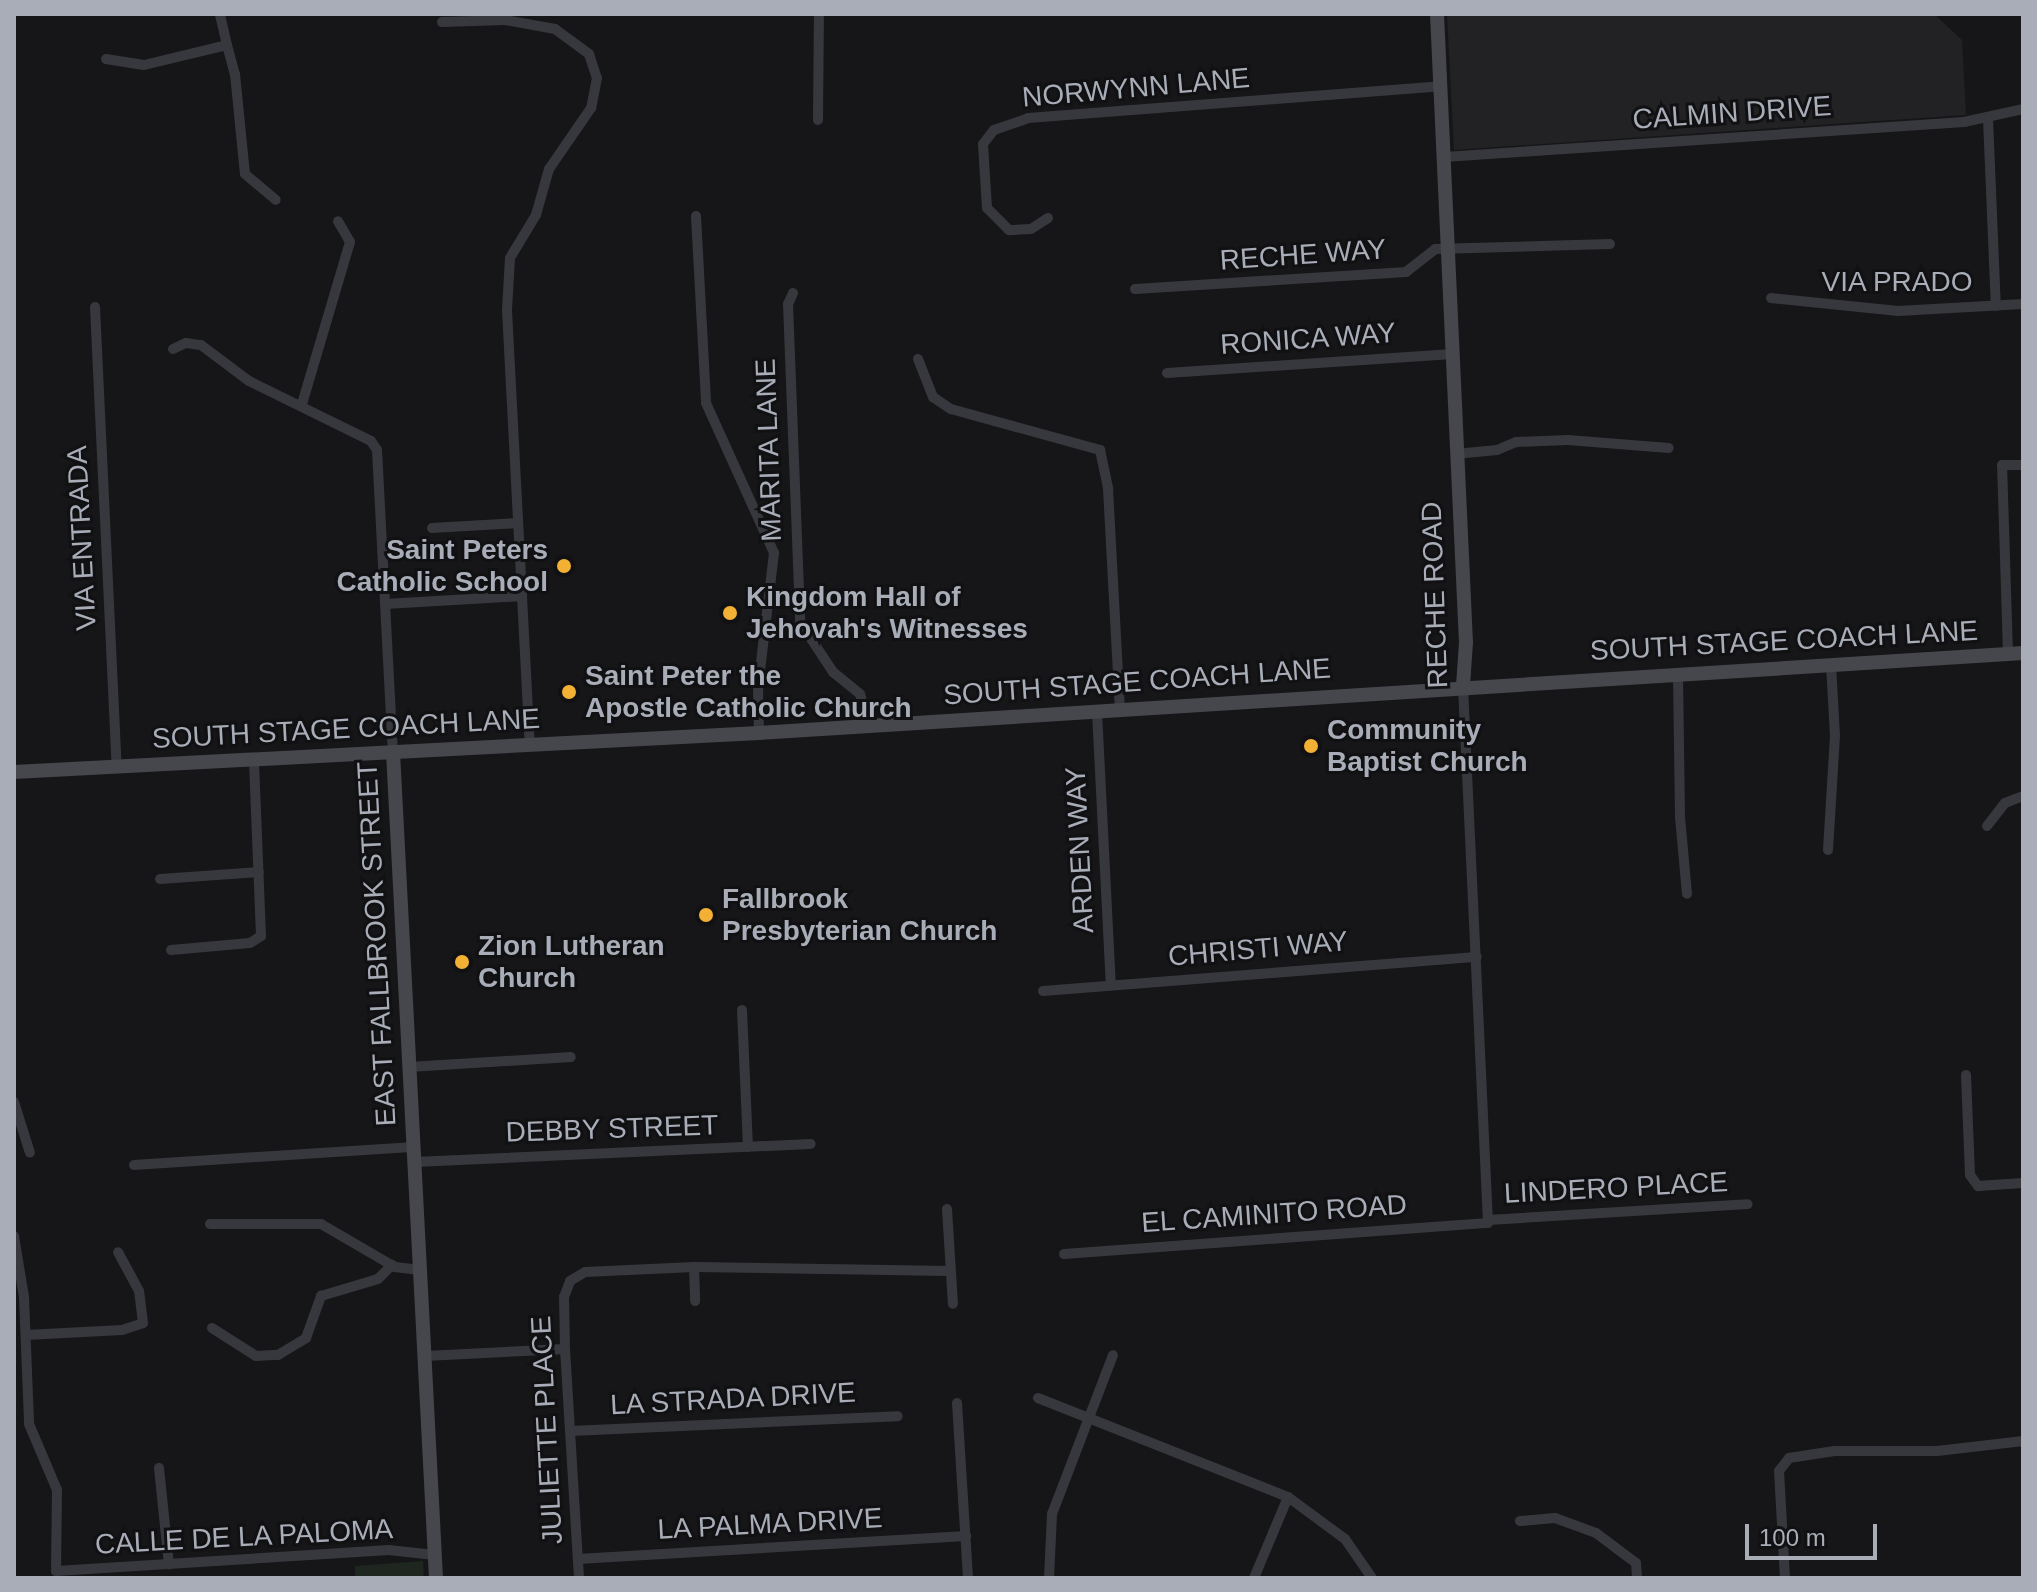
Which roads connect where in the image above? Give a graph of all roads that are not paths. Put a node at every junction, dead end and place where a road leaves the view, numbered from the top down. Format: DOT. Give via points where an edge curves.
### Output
graph roads {
  1 [pos="220,14"];
  2 [pos="819,14"];
  3 [pos="1437,14"];
  4 [pos="442,22"];
  5 [pos="227,45"];
  6 [pos="106,59"];
  7 [pos="1441,86"];
  8 [pos="2023,109"];
  9 [pos="1988,119"];
  10 [pos="818,120"];
  11 [pos="1444,157"];
  12 [pos="276,200"];
  13 [pos="696,216"];
  14 [pos="1048,218"];
  15 [pos="338,221"];
  16 [pos="1610,244"];
  17 [pos="1448,249"];
  18 [pos="1135,289"];
  19 [pos="793,293"];
  20 [pos="1771,298"];
  21 [pos="2023,304"];
  22 [pos="1996,306"];
  23 [pos="95,307"];
  24 [pos="173,349"];
  25 [pos="1452,354"];
  26 [pos="918,359"];
  27 [pos="1167,373"];
  28 [pos="302,404"];
  29 [pos="1669,448"];
  30 [pos="1456,454"];
  31 [pos="2023,465"];
  32 [pos="518,523"];
  33 [pos="432,528"];
  34 [pos="522,596"];
  35 [pos="385,604"];
  36 [pos="2016,653"];
  37 [pos="1831,664"];
  38 [pos="1678,674"];
  39 [pos="1463,686"];
  40 [pos="1120,711"];
  41 [pos="1097,712"];
  42 [pos="869,726"];
  43 [pos="759,733"];
  44 [pos="530,745"];
  45 [pos="393,752"];
  46 [pos="254,760"];
  47 [pos="117,767"];
  48 [pos="14,772"];
  49 [pos="2023,796"];
  50 [pos="1987,826"];
  51 [pos="1828,850"];
  52 [pos="259,872"];
  53 [pos="160,879"];
  54 [pos="1687,894"];
  55 [pos="171,950"];
  56 [pos="1477,957"];
  57 [pos="1111,985"];
  58 [pos="1043,991"];
  59 [pos="742,1010"];
  60 [pos="571,1057"];
  61 [pos="409,1067"];
  62 [pos="1966,1075"];
  63 [pos="14,1102"];
  64 [pos="811,1144"];
  65 [pos="748,1147"];
  66 [pos="30,1153"];
  67 [pos="414,1155"];
  68 [pos="134,1165"];
  69 [pos="2023,1183"];
  70 [pos="1748,1204"];
  71 [pos="947,1209"];
  72 [pos="1488,1222"];
  73 [pos="210,1224"];
  74 [pos="14,1236"];
  75 [pos="118,1252"];
  76 [pos="1064,1254"];
  77 [pos="392,1265"];
  78 [pos="694,1267"];
  79 [pos="420,1270"];
  80 [pos="949,1271"];
  81 [pos="695,1301"];
  82 [pos="953,1304"];
  83 [pos="212,1328"];
  84 [pos="26,1335"];
  85 [pos="565,1349"];
  86 [pos="1113,1355"];
  87 [pos="425,1356"];
  88 [pos="1038,1398"];
  89 [pos="957,1403"];
  90 [pos="898,1416"];
  91 [pos="1087,1417"];
  92 [pos="571,1431"];
  93 [pos="2023,1441"];
  94 [pos="159,1468"];
  95 [pos="1288,1497"];
  96 [pos="1520,1521"];
  97 [pos="966,1536"];
  98 [pos="435,1555"];
  99 [pos="578,1559"];
  100 [pos="169,1564"];
  101 [pos="436,1578"];
  102 [pos="579,1578"];
  103 [pos="968,1578"];
  104 [pos="1049,1578"];
  105 [pos="1254,1578"];
  106 [pos="1372,1578"];
  107 [pos="1637,1578"];
  108 [pos="1785,1578"];
  1 -- 5 [label="street"];
  2 -- 10 [label="street"];
  3 -- 7 [label="main road, RECHE ROAD"];
  4 -- 32 [label="street" via="505,20 555,29 589,54 597,78 591,108 549,169 536,215 510,258 507,310"];
  5 -- 6 [label="street" via="144,65"];
  5 -- 12 [label="street" via="245,174"];
  7 -- 11 [label="main road, RECHE ROAD"];
  7 -- 14 [label="street, NORWYNN LANE" via="1028,118 994,130 983,144 987,208 1009,230 1031,229"];
  8 -- 9 [label="street, CALMIN DRIVE"];
  9 -- 11 [label="street, CALMIN DRIVE"];
  9 -- 22 [label="street"];
  11 -- 17 [label="main road, RECHE ROAD"];
  13 -- 43 [label="street" via="706,403 774,553 758,688"];
  15 -- 28 [label="street" via="350,242"];
  16 -- 17 [label="street, RECHE WAY"];
  17 -- 18 [label="street, RECHE WAY" via="1430,250 1406,272"];
  17 -- 25 [label="main road, RECHE ROAD"];
  19 -- 42 [label="street, MARITA LANE" via="788,304 800,622 833,672 860,694"];
  20 -- 22 [label="street, VIA PRADO" via="1898,311"];
  21 -- 22 [label="street, VIA PRADO"];
  23 -- 47 [label="street, VIA ENTRADA"];
  24 -- 28 [label="street" via="186,343 201,345 249,381"];
  25 -- 27 [label="street, RONICA WAY"];
  25 -- 30 [label="main road, RECHE ROAD"];
  26 -- 40 [label="street" via="933,397 951,409 1100,450 1108,489"];
  28 -- 35 [label="street, EAST FALLBROOK STREET" via="371,441 377,450"];
  29 -- 30 [label="street" via="1568,440 1516,442 1497,450"];
  30 -- 39 [label="main road, RECHE ROAD" via="1466,642"];
  31 -- 36 [label="street" via="2002,465"];
  32 -- 33 [label="street"];
  32 -- 34 [label="street"];
  34 -- 35 [label="street"];
  34 -- 44 [label="street"];
  35 -- 45 [label="street, EAST FALLBROOK STREET"];
  36 -- 37 [label="main road, SOUTH STAGE COACH LANE"];
  37 -- 38 [label="main road, SOUTH STAGE COACH LANE"];
  37 -- 51 [label="street" via="1835,736"];
  38 -- 39 [label="main road, SOUTH STAGE COACH LANE"];
  38 -- 54 [label="street"];
  39 -- 40 [label="main road, SOUTH STAGE COACH LANE"];
  39 -- 56 [label="street, RECHE ROAD"];
  40 -- 41 [label="main road, SOUTH STAGE COACH LANE"];
  41 -- 42 [label="main road, SOUTH STAGE COACH LANE"];
  41 -- 57 [label="street, ARDEN WAY"];
  42 -- 43 [label="main road, SOUTH STAGE COACH LANE"];
  43 -- 44 [label="main road, SOUTH STAGE COACH LANE"];
  44 -- 45 [label="main road, SOUTH STAGE COACH LANE"];
  45 -- 46 [label="main road, SOUTH STAGE COACH LANE"];
  45 -- 61 [label="main road, EAST FALLBROOK STREET"];
  46 -- 47 [label="main road, SOUTH STAGE COACH LANE"];
  46 -- 52 [label="street"];
  47 -- 48 [label="main road, SOUTH STAGE COACH LANE"];
  49 -- 50 [label="street" via="2005,803"];
  52 -- 53 [label="street"];
  52 -- 55 [label="street" via="263,930 257,940"];
  56 -- 57 [label="street, CHRISTI WAY"];
  56 -- 72 [label="street, RECHE ROAD"];
  57 -- 58 [label="street, CHRISTI WAY"];
  59 -- 65 [label="street"];
  60 -- 61 [label="street"];
  61 -- 67 [label="main road, EAST FALLBROOK STREET"];
  62 -- 69 [label="street" via="1970,1175 1978,1186"];
  63 -- 66 [label="street"];
  64 -- 65 [label="street, DEBBY STREET"];
  65 -- 67 [label="street, DEBBY STREET"];
  67 -- 68 [label="street, EAST FALLBROOK STREET"];
  67 -- 79 [label="main road, EAST FALLBROOK STREET"];
  70 -- 72 [label="street, LINDERO PLACE"];
  71 -- 80 [label="street"];
  72 -- 76 [label="street, EL CAMINITO ROAD"];
  73 -- 77 [label="street" via="321,1224"];
  74 -- 84 [label="street"];
  75 -- 84 [label="street" via="139,1291 143,1323 122,1330"];
  77 -- 79 [label="street"];
  77 -- 83 [label="street" via="378,1279 321,1296 306,1338 278,1355 256,1356"];
  78 -- 80 [label="street"];
  78 -- 81 [label="street"];
  78 -- 85 [label="street, JULIETTE PLACE" via="585,1272 570,1281 564,1297"];
  79 -- 87 [label="main road, EAST FALLBROOK STREET"];
  80 -- 82 [label="street"];
  84 -- 100 [label="street, CALLE DE LA PALOMA" via="31,1435 57,1490 56,1571"];
  85 -- 87 [label="street"];
  85 -- 92 [label="street, JULIETTE PLACE"];
  86 -- 91 [label="street"];
  87 -- 98 [label="main road, EAST FALLBROOK STREET"];
  88 -- 91 [label="street"];
  89 -- 97 [label="street"];
  90 -- 92 [label="street, LA STRADA DRIVE"];
  91 -- 95 [label="street"];
  91 -- 104 [label="street" via="1052,1514"];
  92 -- 99 [label="street, JULIETTE PLACE"];
  93 -- 108 [label="street" via="1789,1458 1779,1471"];
  94 -- 100 [label="street"];
  95 -- 105 [label="street"];
  95 -- 106 [label="street" via="1345,1539"];
  96 -- 107 [label="street" via="1555,1518 1596,1533 1636,1563"];
  97 -- 99 [label="street, LA PALMA DRIVE"];
  97 -- 103 [label="street"];
  98 -- 100 [label="street, CALLE DE LA PALOMA" via="389,1550"];
  98 -- 101 [label="main road, EAST FALLBROOK STREET"];
  99 -- 102 [label="street, JULIETTE PLACE"];
}
